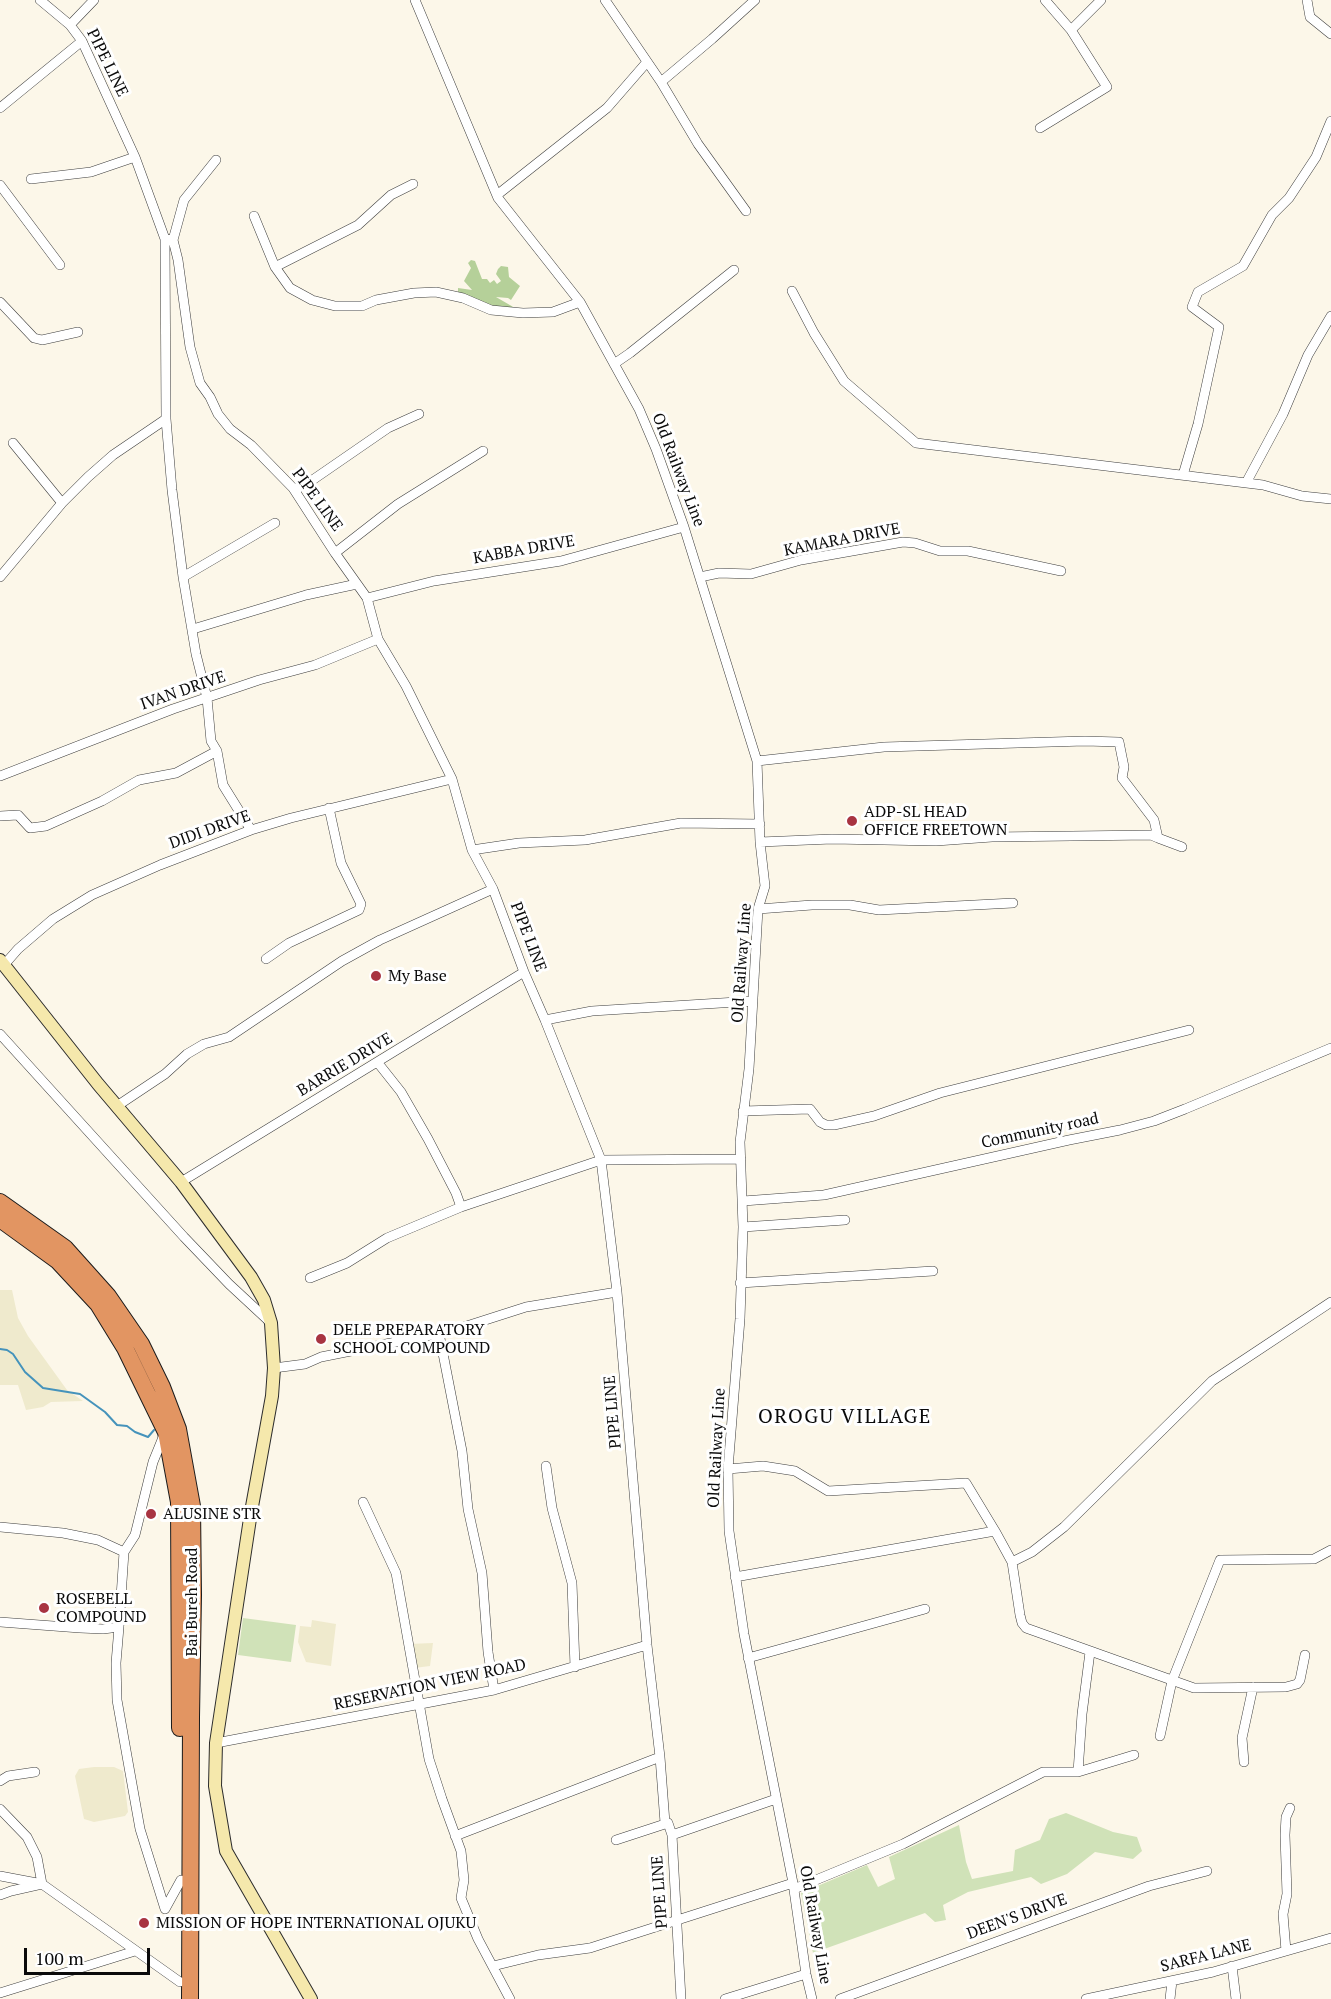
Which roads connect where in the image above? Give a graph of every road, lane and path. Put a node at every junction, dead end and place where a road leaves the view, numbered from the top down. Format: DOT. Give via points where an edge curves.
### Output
graph roads {
  1 [pos="40,0"];
  2 [pos="94,0"];
  3 [pos="416,0"];
  4 [pos="605,0"];
  5 [pos="755,0"];
  6 [pos="1045,0"];
  7 [pos="1101,0"];
  8 [pos="1307,0"];
  9 [pos="70,25"];
  10 [pos="1071,30"];
  11 [pos="1331,34"];
  12 [pos="82,41"];
  13 [pos="647,62"];
  14 [pos="661,82"];
  15 [pos="0,108"];
  16 [pos="1331,121"];
  17 [pos="1040,128"];
  18 [pos="135,157"];
  19 [pos="216,160"];
  20 [pos="31,178"];
  21 [pos="413,184"];
  22 [pos="0,186"];
  23 [pos="497,195"];
  24 [pos="746,211"];
  25 [pos="254,216"];
  26 [pos="169,239"];
  27 [pos="60,265"];
  28 [pos="275,267"];
  29 [pos="734,270"];
  30 [pos="792,291"];
  31 [pos="0,302"];
  32 [pos="580,302"];
  33 [pos="1331,316"];
  34 [pos="78,332"];
  35 [pos="614,364"];
  36 [pos="418,414"];
  37 [pos="166,419"];
  38 [pos="13,443"];
  39 [pos="483,451"];
  40 [pos="1183,475"];
  41 [pos="1246,483"];
  42 [pos="295,490"];
  43 [pos="1331,499"];
  44 [pos="62,503"];
  45 [pos="275,523"];
  46 [pos="684,527"];
  47 [pos="335,553"];
  48 [pos="1060,571"];
  49 [pos="183,576"];
  50 [pos="0,577"];
  51 [pos="700,577"];
  52 [pos="357,584"];
  53 [pos="368,598"];
  54 [pos="193,629"];
  55 [pos="378,639"];
  56 [pos="207,698"];
  57 [pos="217,751"];
  58 [pos="757,761"];
  59 [pos="0,776"];
  60 [pos="452,779"];
  61 [pos="329,808"];
  62 [pos="0,816"];
  63 [pos="760,824"];
  64 [pos="251,830"];
  65 [pos="1158,838"];
  66 [pos="760,842"];
  67 [pos="1182,847"];
  68 [pos="472,850"];
  69 [pos="494,889"];
  70 [pos="1013,903"];
  71 [pos="758,909"];
  72 [pos="266,959"];
  73 [pos="4,969"];
  74 [pos="524,972"];
  75 [pos="753,1000"];
  76 [pos="545,1020"];
  77 [pos="1189,1030"];
  78 [pos="0,1034"];
  79 [pos="1331,1048"];
  80 [pos="378,1063"];
  81 [pos="117,1106"];
  82 [pos="743,1111"];
  83 [pos="741,1159"];
  84 [pos="601,1160"];
  85 [pos="180,1182"];
  86 [pos="742,1201"];
  87 [pos="0,1202"];
  88 [pos="461,1208"];
  89 [pos="0,1219"];
  90 [pos="845,1220"];
  91 [pos="743,1227"];
  92 [pos="933,1271"];
  93 [pos="309,1278"];
  94 [pos="740,1283"];
  95 [pos="617,1292"];
  96 [pos="1331,1302"];
  97 [pos="271,1323"];
  98 [pos="439,1334"];
  99 [pos="274,1368"];
  100 [pos="166,1432"];
  101 [pos="546,1466"];
  102 [pos="728,1469"];
  103 [pos="363,1502"];
  104 [pos="0,1527"];
  105 [pos="995,1531"];
  106 [pos="1331,1550"];
  107 [pos="124,1552"];
  108 [pos="1012,1562"];
  109 [pos="735,1576"];
  110 [pos="925,1609"];
  111 [pos="0,1622"];
  112 [pos="119,1627"];
  113 [pos="647,1645"];
  114 [pos="1090,1652"];
  115 [pos="1305,1655"];
  116 [pos="748,1658"];
  117 [pos="575,1667"];
  118 [pos="1172,1681"];
  119 [pos="1253,1687"];
  120 [pos="494,1690"];
  121 [pos="420,1704"];
  122 [pos="1160,1736"];
  123 [pos="216,1743"];
  124 [pos="1134,1755"];
  125 [pos="660,1757"];
  126 [pos="1244,1762"];
  127 [pos="35,1772"];
  128 [pos="1078,1772"];
  129 [pos="0,1781"];
  130 [pos="776,1798"];
  131 [pos="1290,1808"];
  132 [pos="0,1809"];
  133 [pos="668,1823"];
  134 [pos="672,1835"];
  135 [pos="455,1836"];
  136 [pos="616,1840"];
  137 [pos="1207,1871"];
  138 [pos="0,1876"];
  139 [pos="181,1880"];
  140 [pos="42,1884"];
  141 [pos="794,1886"];
  142 [pos="0,1896"];
  143 [pos="677,1921"];
  144 [pos="1331,1938"];
  145 [pos="135,1951"];
  146 [pos="1286,1951"];
  147 [pos="493,1966"];
  148 [pos="1232,1966"];
  149 [pos="807,1974"];
  150 [pos="1172,1981"];
  151 [pos="180,1991"];
  152 [pos="0,1993"];
  153 [pos="190,1999"];
  154 [pos="311,1999"];
  155 [pos="510,1999"];
  156 [pos="681,1999"];
  157 [pos="725,1999"];
  158 [pos="813,1999"];
  159 [pos="840,1999"];
  160 [pos="1086,1999"];
  161 [pos="1170,1999"];
  162 [pos="1236,1999"];
  1 -- 9 [label="street, PIPE LINE"];
  2 -- 9 [label="street"];
  3 -- 23 [label="street, Old Railway Line"];
  4 -- 13 [label="street"];
  5 -- 14 [label="street"];
  6 -- 10 [label="street"];
  7 -- 10 [label="street"];
  8 -- 11 [label="street" via="1310,17"];
  9 -- 12 [label="street, PIPE LINE"];
  10 -- 17 [label="street" via="1107,87"];
  12 -- 15 [label="street"];
  12 -- 18 [label="street, PIPE LINE"];
  13 -- 14 [label="street"];
  13 -- 23 [label="street" via="607,108"];
  14 -- 24 [label="street" via="698,144"];
  16 -- 40 [label="street" via="1316,157 1289,198 1272,215 1243,266 1198,292 1192,307 1219,327"];
  18 -- 20 [label="street" via="91,172"];
  18 -- 26 [label="street, PIPE LINE"];
  19 -- 26 [label="street" via="184,200"];
  21 -- 28 [label="street" via="392,195 358,225"];
  22 -- 27 [label="street"];
  23 -- 32 [label="street, Old Railway Line"];
  25 -- 28 [label="street"];
  26 -- 37 [label="street"];
  26 -- 42 [label="street, PIPE LINE" via="178,260 190,347 201,383 230,429"];
  28 -- 32 [label="street" via="290,288 335,306 362,306 376,300 436,292 491,310 523,313 553,312"];
  29 -- 35 [label="street"];
  30 -- 40 [label="street" via="844,381 916,443"];
  31 -- 34 [label="street" via="34,338 42,340"];
  32 -- 35 [label="street, Old Railway Line"];
  33 -- 41 [label="street"];
  35 -- 46 [label="street, Old Railway Line" via="657,449"];
  36 -- 42 [label="street" via="388,428"];
  37 -- 44 [label="street" via="113,455"];
  37 -- 49 [label="street"];
  38 -- 44 [label="street"];
  39 -- 47 [label="street" via="398,504"];
  40 -- 41 [label="street"];
  41 -- 43 [label="street"];
  42 -- 47 [label="street, PIPE LINE"];
  44 -- 50 [label="street"];
  45 -- 49 [label="street"];
  46 -- 51 [label="street, Old Railway Line"];
  46 -- 53 [label="street, KABBA DRIVE" via="561,561 434,581"];
  47 -- 52 [label="street, PIPE LINE"];
  48 -- 51 [label="street, KAMARA DRIVE" via="903,542 801,560 752,574"];
  49 -- 54 [label="street"];
  51 -- 58 [label="street, Old Railway Line"];
  52 -- 53 [label="street, PIPE LINE"];
  52 -- 54 [label="street"];
  53 -- 55 [label="street, PIPE LINE"];
  54 -- 56 [label="street"];
  55 -- 56 [label="street, IVAN DRIVE" via="315,665"];
  55 -- 60 [label="street, PIPE LINE"];
  56 -- 57 [label="street" via="211,741"];
  56 -- 59 [label="street, IVAN DRIVE"];
  57 -- 62 [label="street" via="176,772 139,780 46,826 30,828 18,815"];
  57 -- 64 [label="street" via="223,785"];
  58 -- 63 [label="street, Old Railway Line"];
  58 -- 65 [label="street" via="884,747 1119,742 1122,778 1154,820"];
  60 -- 61 [label="street, DIDI DRIVE"];
  60 -- 68 [label="street, PIPE LINE"];
  61 -- 64 [label="street, DIDI DRIVE"];
  61 -- 72 [label="street" via="341,863 361,904 359,910 289,943"];
  63 -- 66 [label="street, Old Railway Line"];
  63 -- 68 [label="street" via="681,823 585,840"];
  64 -- 73 [label="street, DIDI DRIVE" via="92,896 53,919 18,949"];
  65 -- 66 [label="street" via="1151,835"];
  65 -- 67 [label="street"];
  66 -- 71 [label="street, Old Railway Line" via="765,885"];
  68 -- 69 [label="street, PIPE LINE"];
  69 -- 74 [label="street, PIPE LINE"];
  69 -- 81 [label="street" via="342,961 229,1037 187,1054"];
  70 -- 71 [label="street" via="879,910 850,905"];
  71 -- 75 [label="street, Old Railway Line"];
  73 -- 81 [label="street"];
  74 -- 76 [label="street, PIPE LINE"];
  74 -- 80 [label="street, BARRIE DRIVE"];
  75 -- 76 [label="street" via="592,1011"];
  75 -- 82 [label="street, Old Railway Line"];
  76 -- 84 [label="street, PIPE LINE"];
  77 -- 82 [label="street" via="940,1093 834,1125 820,1122 810,1109"];
  78 -- 97 [label="street" via="184,1237"];
  79 -- 86 [label="street, Community road" via="1185,1109 1120,1130 824,1195"];
  80 -- 85 [label="street, BARRIE DRIVE"];
  80 -- 88 [label="street" via="401,1092 428,1138"];
  81 -- 85 [label="street"];
  82 -- 83 [label="street, Old Railway Line"];
  83 -- 84 [label="street"];
  83 -- 86 [label="street, Old Railway Line"];
  84 -- 88 [label="street"];
  84 -- 95 [label="street, PIPE LINE"];
  85 -- 97 [label="street" via="251,1277"];
  86 -- 91 [label="street, Old Railway Line"];
  87 -- 153 [label="highway, Bai Bureh Road" via="65,1248 108,1296 141,1344 178,1429 192,1517 194,1595"];
  88 -- 93 [label="street" via="387,1238 347,1263"];
  89 -- 100 [label="highway, Bai Bureh Road" via="58,1261 98,1305 125,1348"];
  90 -- 91 [label="street"];
  91 -- 94 [label="street, Old Railway Line"];
  92 -- 94 [label="street"];
  94 -- 102 [label="street, Old Railway Line"];
  95 -- 98 [label="street" via="525,1307"];
  95 -- 113 [label="street, PIPE LINE"];
  96 -- 108 [label="street" via="1212,1381 1064,1527"];
  97 -- 99 [label="street"];
  98 -- 99 [label="street"];
  98 -- 120 [label="street" via="482,1573"];
  99 -- 123 [label="street"];
  100 -- 107 [label="street" via="153,1462 135,1535"];
  100 -- 139 [label="highway, Bai Bureh Road" via="178,1502"];
  101 -- 117 [label="street" via="552,1508 572,1583"];
  102 -- 105 [label="street" via="763,1466 795,1471 828,1491 966,1483"];
  102 -- 109 [label="street, Old Railway Line" via="729,1531"];
  103 -- 121 [label="street" via="396,1573"];
  104 -- 107 [label="street" via="98,1540"];
  105 -- 108 [label="street"];
  105 -- 109 [label="street"];
  106 -- 118 [label="street" via="1314,1559 1220,1560"];
  107 -- 112 [label="street"];
  108 -- 114 [label="street" via="1026,1628"];
  109 -- 116 [label="street, Old Railway Line"];
  110 -- 116 [label="street"];
  111 -- 112 [label="street"];
  112 -- 139 [label="street" via="117,1700 140,1829 165,1908"];
  113 -- 117 [label="street, RESERVATION VIEW ROAD"];
  113 -- 125 [label="street, PIPE LINE"];
  114 -- 118 [label="street"];
  114 -- 128 [label="street"];
  115 -- 119 [label="street" via="1297,1684"];
  116 -- 130 [label="street, Old Railway Line"];
  117 -- 120 [label="street, RESERVATION VIEW ROAD"];
  118 -- 119 [label="street" via="1194,1688"];
  118 -- 122 [label="street"];
  119 -- 126 [label="street" via="1242,1738"];
  120 -- 121 [label="street, RESERVATION VIEW ROAD"];
  121 -- 123 [label="street, RESERVATION VIEW ROAD"];
  121 -- 135 [label="street" via="429,1759"];
  123 -- 154 [label="street" via="215,1786 226,1851"];
  124 -- 128 [label="street"];
  125 -- 133 [label="street, PIPE LINE"];
  125 -- 135 [label="street"];
  127 -- 129 [label="street"];
  128 -- 141 [label="street" via="1043,1772 903,1844"];
  130 -- 134 [label="street"];
  130 -- 141 [label="street, Old Railway Line"];
  131 -- 146 [label="street" via="1285,1835"];
  132 -- 140 [label="street" via="27,1837 37,1857"];
  133 -- 134 [label="street, PIPE LINE"];
  133 -- 136 [label="street"];
  134 -- 143 [label="street, PIPE LINE"];
  135 -- 147 [label="street" via="464,1880 461,1898"];
  137 -- 159 [label="street, DEEN'S DRIVE" via="1149,1886"];
  138 -- 140 [label="street"];
  139 -- 151 [label="highway, Bai Bureh Road"];
  140 -- 142 [label="street"];
  140 -- 145 [label="street"];
  141 -- 143 [label="street"];
  141 -- 149 [label="street, Old Railway Line"];
  143 -- 147 [label="street" via="590,1948"];
  143 -- 156 [label="street, PIPE LINE"];
  144 -- 146 [label="street, SARFA LANE"];
  145 -- 151 [label="street"];
  145 -- 152 [label="street"];
  146 -- 148 [label="street, SARFA LANE"];
  147 -- 155 [label="street"];
  148 -- 150 [label="street, SARFA LANE"];
  148 -- 162 [label="street"];
  149 -- 157 [label="street"];
  149 -- 158 [label="street, Old Railway Line"];
  150 -- 160 [label="street, SARFA LANE"];
  150 -- 161 [label="street"];
}
